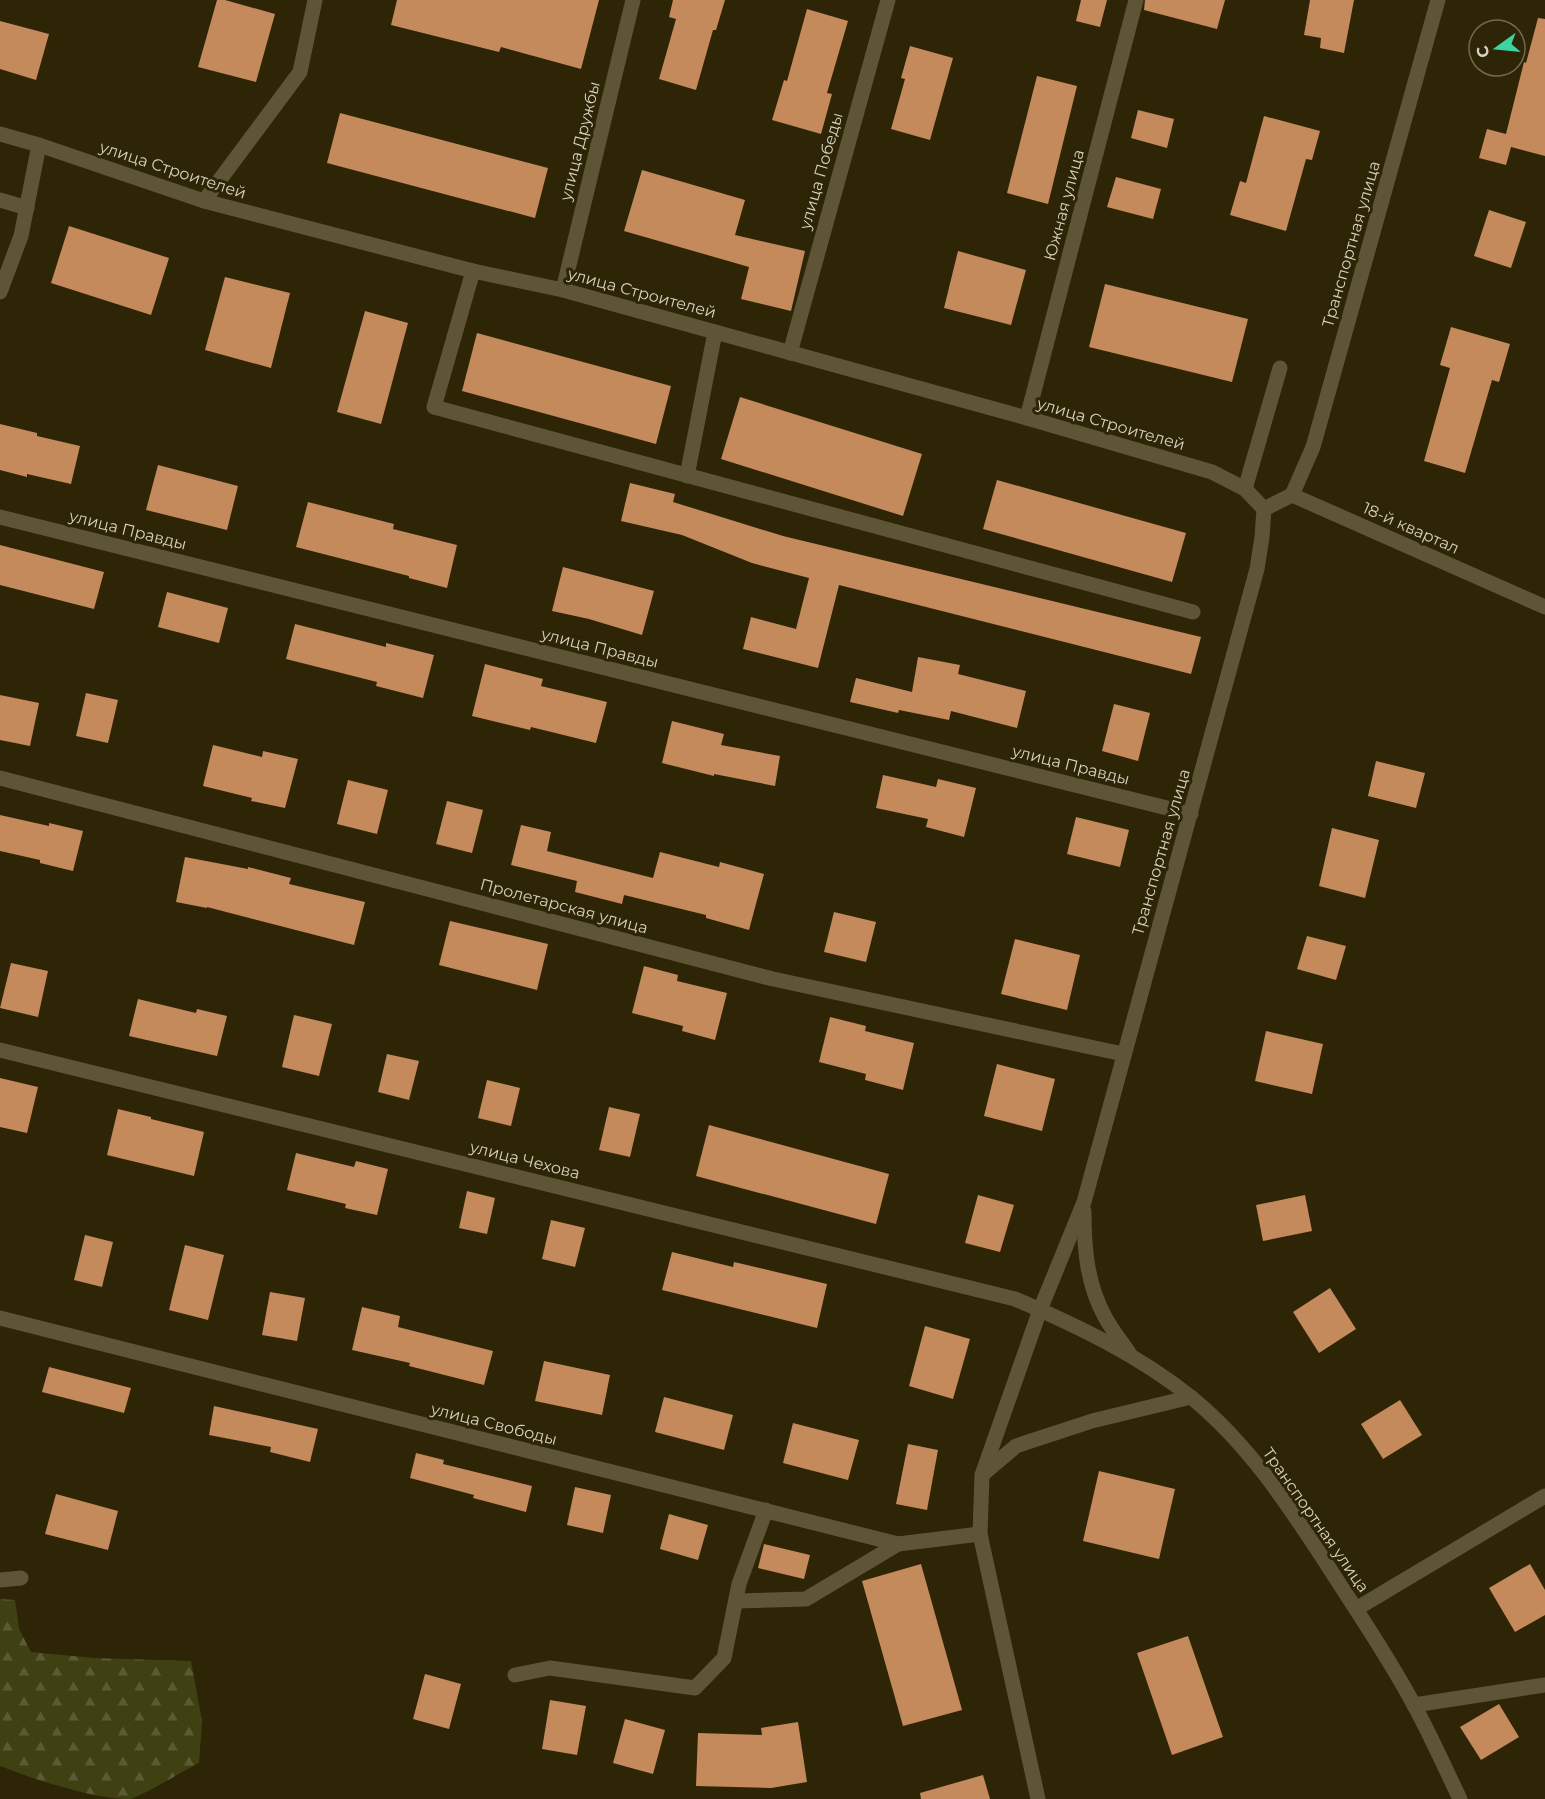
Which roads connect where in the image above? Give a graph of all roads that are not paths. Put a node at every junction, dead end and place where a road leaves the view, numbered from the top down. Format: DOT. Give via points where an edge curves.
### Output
graph roads {
  1 [pos="315,0"];
  2 [pos="633,0"];
  3 [pos="888,0"];
  4 [pos="1136,0"];
  5 [pos="1438,0"];
  6 [pos="0,134"];
  7 [pos="39,145"];
  8 [pos="0,200"];
  9 [pos="204,201"];
  10 [pos="27,208"];
  11 [pos="473,271"];
  12 [pos="563,290"];
  13 [pos="0,292"];
  14 [pos="715,332"];
  15 [pos="790,353"];
  16 [pos="1280,368"];
  17 [pos="1027,418"];
  18 [pos="687,476"];
  19 [pos="1245,489"];
  20 [pos="1292,495"];
  21 [pos="1264,509"];
  22 [pos="0,517"];
  23 [pos="1545,607"];
  24 [pos="1193,612"];
  25 [pos="0,778"];
  26 [pos="1191,814"];
  27 [pos="0,1050"];
  28 [pos="1124,1054"];
  29 [pos="1084,1202"];
  30 [pos="1040,1310"];
  31 [pos="0,1318"];
  32 [pos="1129,1353"];
  33 [pos="1191,1398"];
  34 [pos="982,1475"];
  35 [pos="1545,1496"];
  36 [pos="766,1510"];
  37 [pos="981,1534"];
  38 [pos="898,1544"];
  39 [pos="21,1578"];
  40 [pos="0,1580"];
  41 [pos="736,1601"];
  42 [pos="1356,1609"];
  43 [pos="514,1675"];
  44 [pos="1545,1685"];
  45 [pos="1414,1705"];
  46 [pos="1038,1799"];
  47 [pos="1460,1799"];
  1 -- 9 [label="street" via="300,72"];
  2 -- 12 [label="street, улица Дружбы"];
  3 -- 15 [label="street, улица Победы"];
  4 -- 17 [label="street, Южная улица"];
  5 -- 20 [label="street, Транспортная улица" via="1313,447"];
  6 -- 7 [label="street, улица Строителей"];
  7 -- 9 [label="street, улица Строителей"];
  7 -- 10 [label="street"];
  8 -- 10 [label="street"];
  9 -- 11 [label="street, улица Строителей"];
  10 -- 13 [label="street"];
  11 -- 12 [label="street, улица Строителей"];
  11 -- 18 [label="street" via="434,407"];
  12 -- 14 [label="street, улица Строителей"];
  14 -- 15 [label="street, улица Строителей"];
  14 -- 18 [label="street"];
  15 -- 17 [label="street, улица Строителей"];
  16 -- 19 [label="street"];
  17 -- 19 [label="street, улица Строителей" via="1212,472"];
  18 -- 24 [label="street"];
  19 -- 21 [label="street, улица Строителей"];
  20 -- 21 [label="street"];
  20 -- 23 [label="street, 18-й квартал"];
  21 -- 26 [label="street, Транспортная улица" via="1257,569"];
  22 -- 26 [label="street, улица Правды"];
  25 -- 28 [label="street, Пролетарская улица" via="773,979"];
  26 -- 28 [label="street, Транспортная улица"];
  27 -- 30 [label="street, улица Чехова" via="1015,1299"];
  28 -- 29 [label="street, Транспортная улица"];
  29 -- 30 [label="street"];
  29 -- 32 [label="street" via="1084,1246 1091,1284 1105,1318"];
  30 -- 32 [label="street, Транспортная улица"];
  30 -- 34 [label="street"];
  31 -- 36 [label="street, улица Свободы"];
  32 -- 33 [label="street, Транспортная улица"];
  33 -- 34 [label="street" via="1092,1421 1016,1446"];
  33 -- 42 [label="street, Транспортная улица" via="1251,1457 1291,1509"];
  34 -- 37 [label="street"];
  35 -- 42 [label="street"];
  36 -- 38 [label="street, улица Свободы"];
  36 -- 41 [label="street"];
  37 -- 38 [label="street, улица Свободы"];
  37 -- 46 [label="street"];
  38 -- 41 [label="street" via="806,1599"];
  39 -- 40 [label="street"];
  41 -- 43 [label="street" via="724,1658 695,1688 550,1668"];
  42 -- 45 [label="street, Транспортная улица"];
  44 -- 45 [label="street"];
  45 -- 47 [label="street, Транспортная улица"];
}
